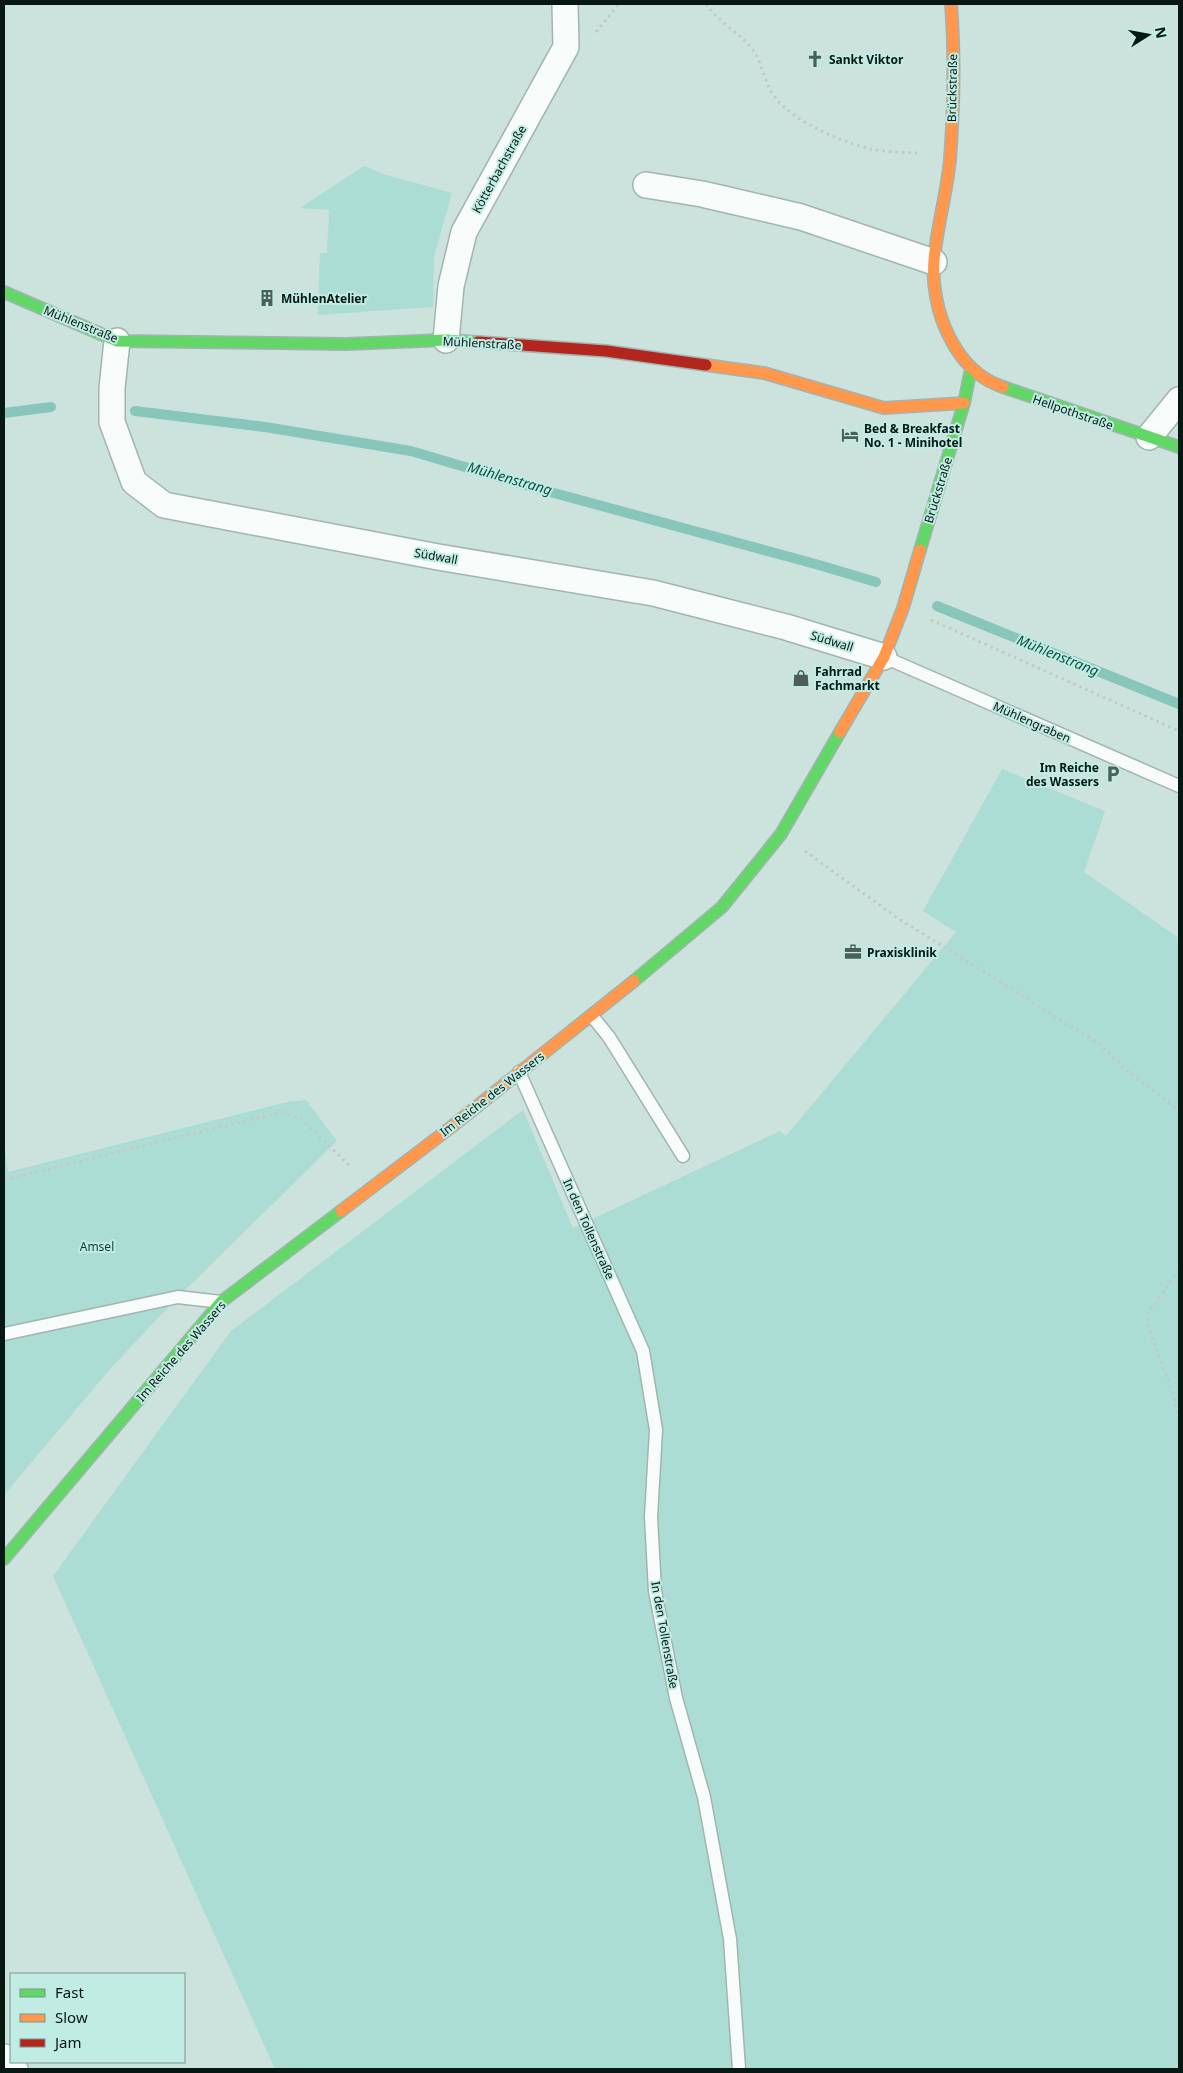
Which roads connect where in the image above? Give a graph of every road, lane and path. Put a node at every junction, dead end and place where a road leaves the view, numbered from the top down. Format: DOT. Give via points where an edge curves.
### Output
graph roads {
  1 [pos="565,4"];
  2 [pos="706,4"];
  3 [pos="951,4"];
  4 [pos="912,153"];
  5 [pos="646,186"];
  6 [pos="934,262"];
  7 [pos="6,294"];
  8 [pos="446,340"];
  9 [pos="117,341"];
  10 [pos="971,369"];
  11 [pos="1179,400"];
  12 [pos="964,403"];
  13 [pos="1149,437"];
  14 [pos="1179,447"];
  15 [pos="911,579"];
  16 [pos="903,608"];
  17 [pos="884,657"];
  18 [pos="1179,731"];
  19 [pos="1179,786"];
  20 [pos="781,834"];
  21 [pos="592,1016"];
  22 [pos="519,1072"];
  23 [pos="1179,1111"];
  24 [pos="683,1156"];
  25 [pos="4,1180"];
  26 [pos="373,1188"];
  27 [pos="1179,1270"];
  28 [pos="221,1302"];
  29 [pos="4,1334"];
  30 [pos="1179,1418"];
  31 [pos="4,1559"];
  32 [pos="4,2057"];
  33 [pos="15,2069"];
  34 [pos="739,2069"];
  1 -- 8 [label="street, Kötterbachstraße" via="566,47 464,232 451,286"];
  2 -- 4 [label="path" via="714,16 750,46 770,90 789,112 862,146"];
  3 -- 6 [label="street, Brückstraße" via="953,90 948,184"];
  5 -- 6 [label="street" via="702,194 801,217"];
  6 -- 10 [label="street, Brückstraße" via="936,302 949,336"];
  7 -- 9 [label="street, Mühlenstraße"];
  8 -- 9 [label="street, Mühlenstraße" via="346,344"];
  8 -- 12 [label="street, Mühlenstraße" via="606,351 764,373 884,408"];
  9 -- 17 [label="street, Südwall" via="112,422 134,482 164,505 438,557 653,593 786,627"];
  10 -- 12 [label="street, Brückstraße"];
  10 -- 13 [label="street, Hellpothstraße" via="990,384"];
  11 -- 13 [label="street"];
  12 -- 15 [label="street, Brückstraße"];
  13 -- 14 [label="street, Hellpothstraße"];
  15 -- 16 [label="street, Im Reiche des Wassers"];
  16 -- 17 [label="street, Im Reiche des Wassers"];
  16 -- 18 [label="path"];
  17 -- 19 [label="lane, Mühlengraben"];
  17 -- 20 [label="street, Im Reiche des Wassers"];
  20 -- 21 [label="street, Im Reiche des Wassers" via="722,907"];
  20 -- 23 [label="path" via="896,917 1098,1043"];
  21 -- 22 [label="street, Im Reiche des Wassers"];
  21 -- 24 [label="lane" via="609,1037"];
  22 -- 26 [label="street, Im Reiche des Wassers"];
  22 -- 34 [label="lane, In den Tollenstraße" via="643,1351 656,1430 651,1517 655,1590 676,1698 704,1797 730,1939"];
  25 -- 26 [label="path" via="282,1112 301,1120"];
  26 -- 28 [label="street, Im Reiche des Wassers"];
  27 -- 30 [label="path" via="1147,1314"];
  28 -- 29 [label="lane" via="178,1297"];
  28 -- 31 [label="street, Im Reiche des Wassers"];
  32 -- 33 [label="street"];
}
